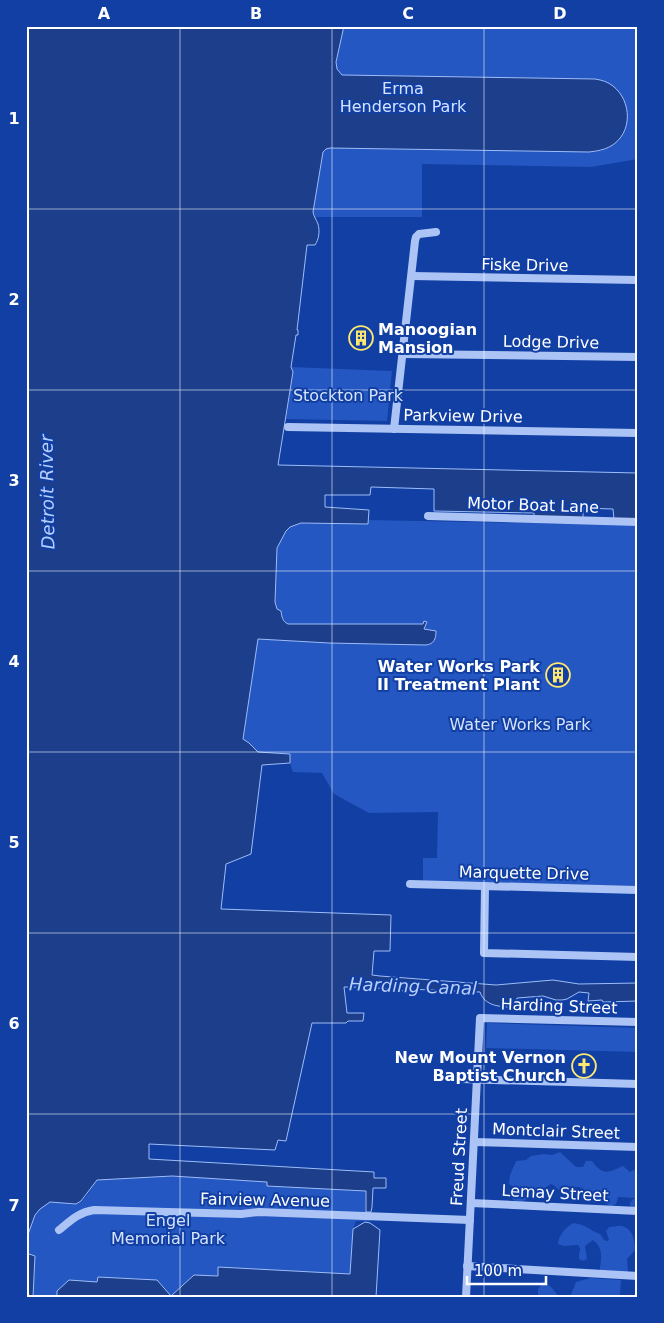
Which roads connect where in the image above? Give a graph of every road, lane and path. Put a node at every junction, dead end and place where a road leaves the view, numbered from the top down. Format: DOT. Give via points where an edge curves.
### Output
graph roads {
  1 [pos="436,232"];
  2 [pos="412,276"];
  3 [pos="638,280"];
  4 [pos="403,354"];
  5 [pos="638,357"];
  6 [pos="288,427"];
  7 [pos="394,429"];
  8 [pos="638,433"];
  9 [pos="428,516"];
  10 [pos="638,522"];
  11 [pos="410,884"];
  12 [pos="485,886"];
  13 [pos="638,890"];
  14 [pos="638,957"];
  15 [pos="480,1018"];
  16 [pos="638,1022"];
  17 [pos="461,1079"];
  18 [pos="477,1079"];
  19 [pos="638,1084"];
  20 [pos="474,1142"];
  21 [pos="638,1147"];
  22 [pos="471,1203"];
  23 [pos="638,1211"];
  24 [pos="470,1220"];
  25 [pos="59,1230"];
  26 [pos="467,1266"];
  27 [pos="638,1276"];
  28 [pos="466,1297"];
  1 -- 2 [label="street" via="416,237"];
  2 -- 3 [label="street, Fiske Drive"];
  2 -- 4 [label="street"];
  4 -- 5 [label="street, Lodge Drive"];
  4 -- 7 [label="street"];
  6 -- 7 [label="street, Parkview Drive"];
  7 -- 8 [label="street, Parkview Drive"];
  9 -- 10 [label="street, Motor Boat Lane"];
  11 -- 12 [label="street, Marquette Drive"];
  12 -- 13 [label="street, Marquette Drive"];
  12 -- 14 [label="street" via="484,953"];
  15 -- 16 [label="street, Harding Street"];
  15 -- 18 [label="street, Freud Street"];
  17 -- 18 [label="street"];
  18 -- 19 [label="street"];
  18 -- 20 [label="street, Freud Street"];
  20 -- 21 [label="street, Montclair Street"];
  20 -- 22 [label="street, Freud Street"];
  22 -- 23 [label="street, Lemay Street"];
  22 -- 24 [label="street, Freud Street"];
  24 -- 25 [label="street, Fairview Avenue" via="259,1212 88,1211"];
  24 -- 26 [label="street, Freud Street"];
  26 -- 27 [label="street"];
  26 -- 28 [label="street, Freud Street"];
}
